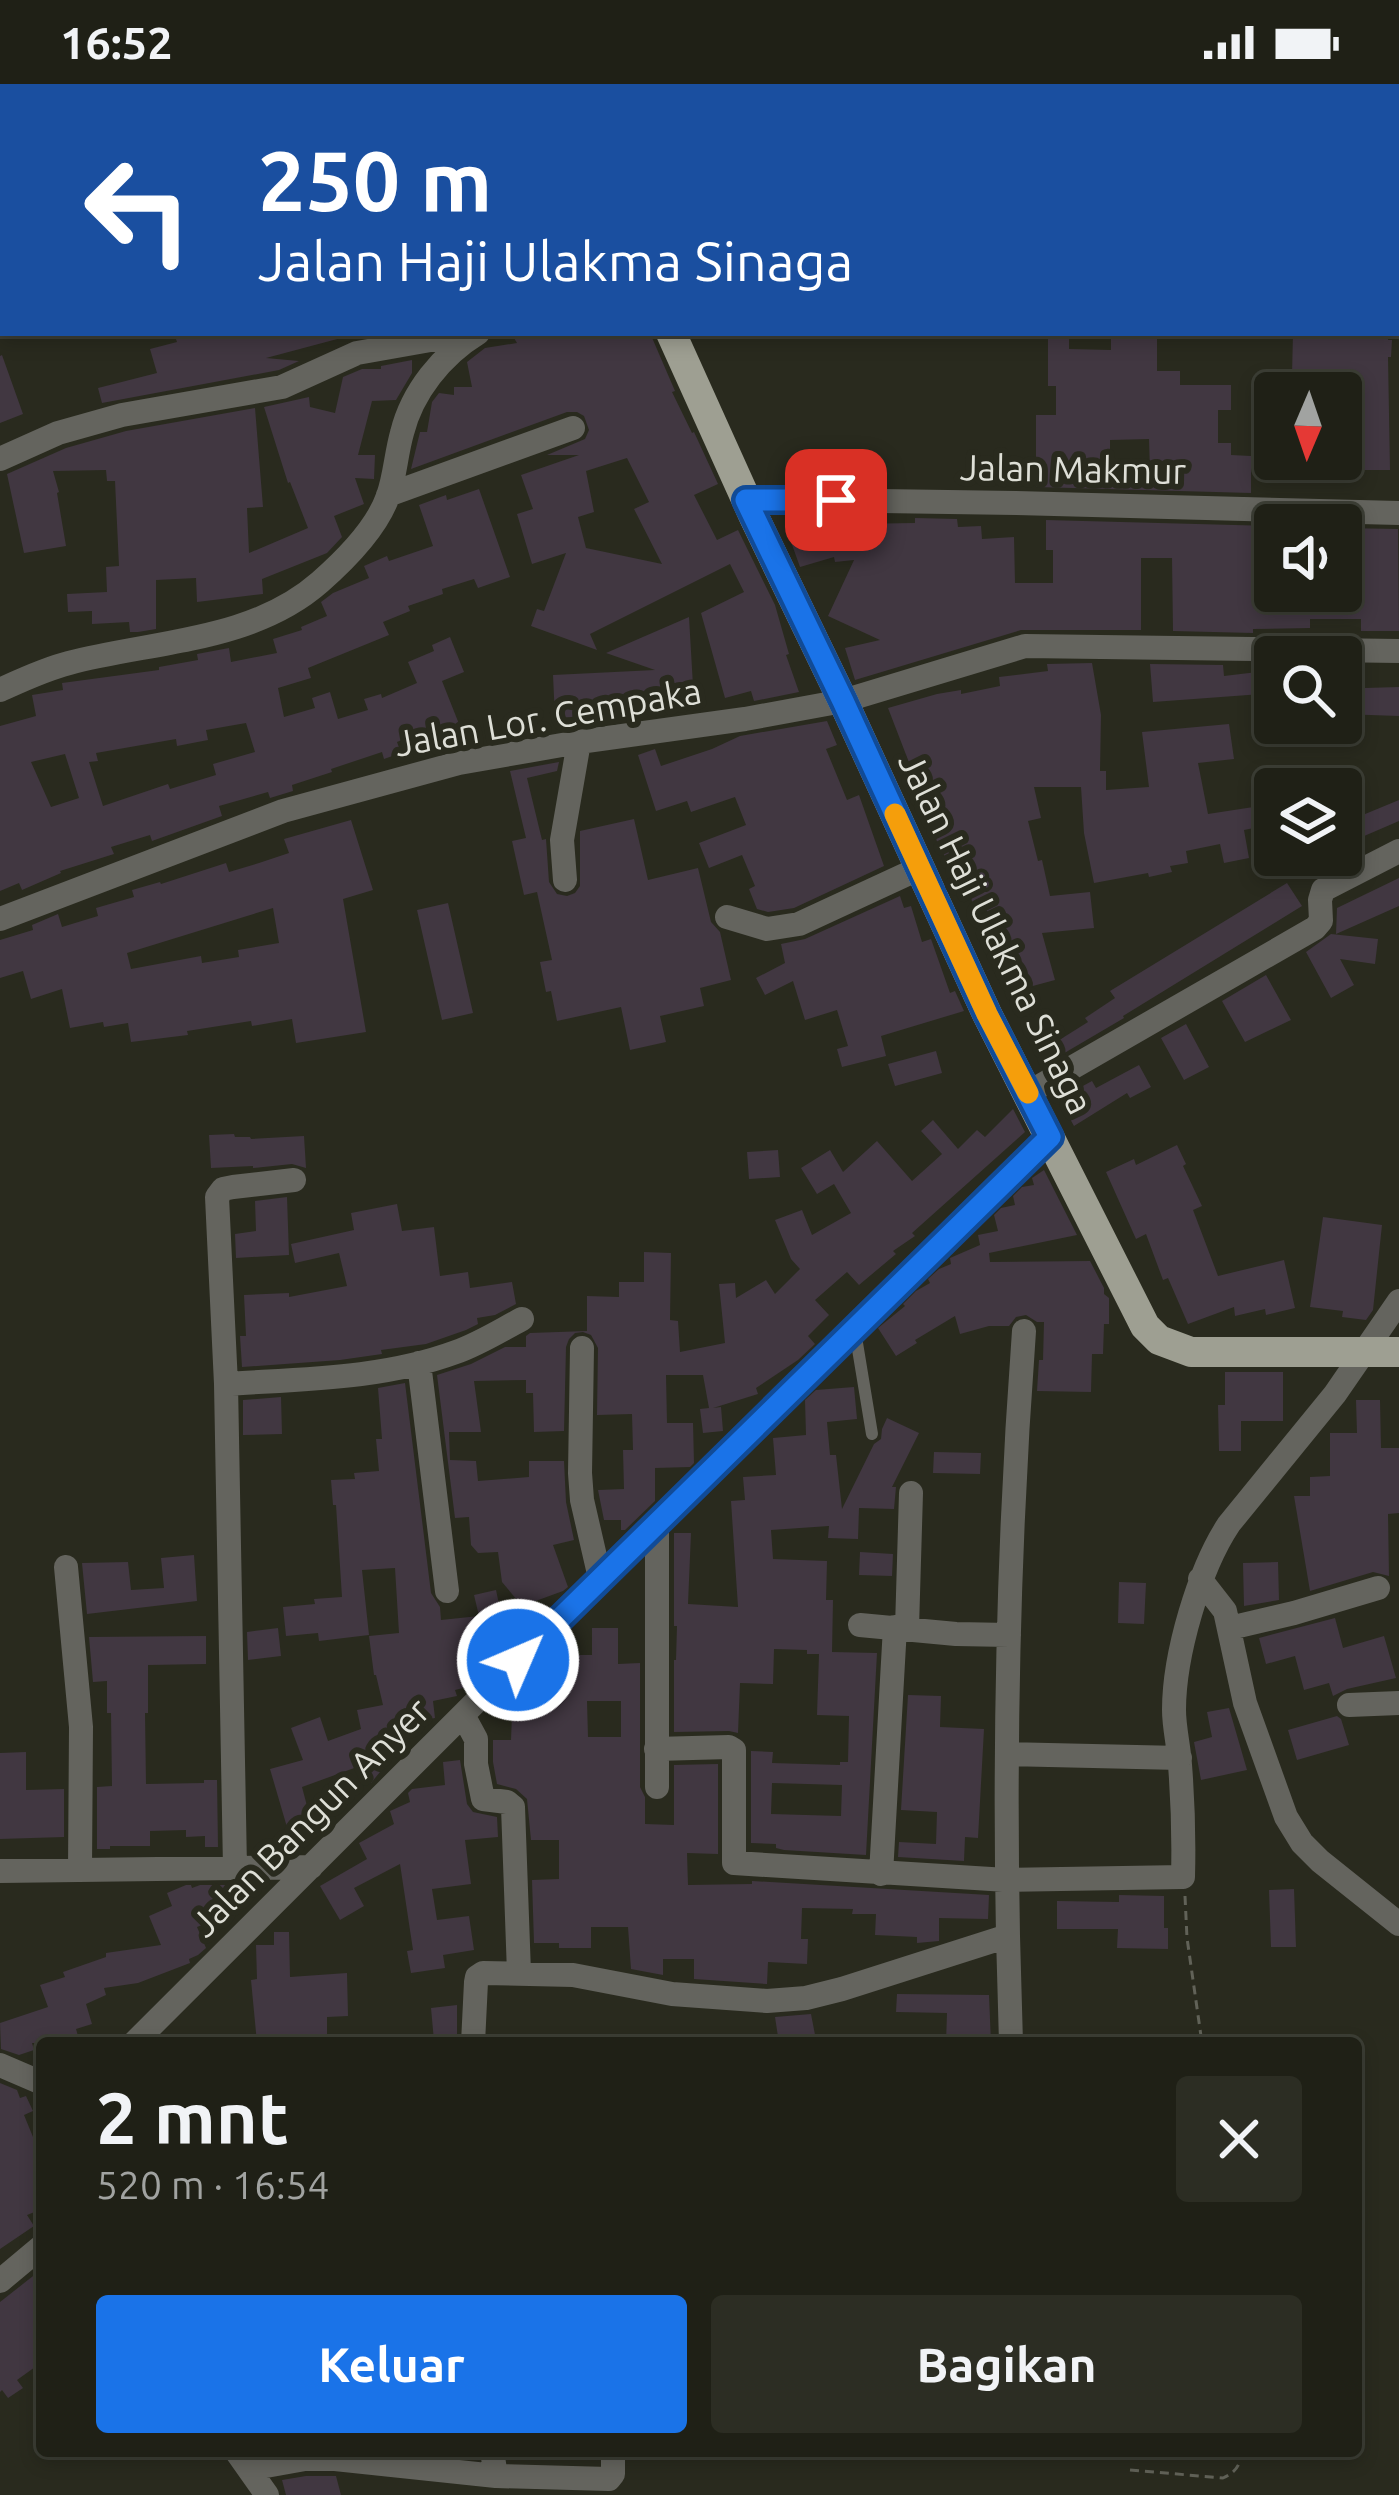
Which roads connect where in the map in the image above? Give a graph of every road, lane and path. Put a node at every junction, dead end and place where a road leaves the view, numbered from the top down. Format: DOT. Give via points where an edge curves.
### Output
graph roads {
  1 [pos="456,336"];
  2 [pos="470,336"];
  3 [pos="672,336"];
  4 [pos="574,428"];
  5 [pos="0,459"];
  6 [pos="388,495"];
  7 [pos="746,500"];
  8 [pos="1399,513"];
  9 [pos="1399,651"];
  10 [pos="0,690"];
  11 [pos="843,701"];
  12 [pos="579,742"];
  13 [pos="1399,851"];
  14 [pos="920,868"];
  15 [pos="565,880"];
  16 [pos="727,917"];
  17 [pos="0,919"];
  18 [pos="1028,1093"];
  19 [pos="1050,1137"];
  20 [pos="294,1180"];
  21 [pos="1399,1301"];
  22 [pos="522,1319"];
  23 [pos="855,1330"];
  24 [pos="1024,1331"];
  25 [pos="582,1348"];
  26 [pos="1365,1351"];
  27 [pos="1399,1352"];
  28 [pos="419,1363"];
  29 [pos="226,1384"];
  30 [pos="872,1433"];
  31 [pos="911,1493"];
  32 [pos="658,1523"];
  33 [pos="66,1567"];
  34 [pos="600,1578"];
  35 [pos="1200,1579"];
  36 [pos="1378,1588"];
  37 [pos="447,1591"];
  38 [pos="860,1625"];
  39 [pos="901,1628"];
  40 [pos="1230,1628"];
  41 [pos="1009,1635"];
  42 [pos="1399,1703"];
  43 [pos="1349,1706"];
  44 [pos="463,1715"];
  45 [pos="656,1749"];
  46 [pos="1008,1754"];
  47 [pos="1180,1758"];
  48 [pos="658,1787"];
  49 [pos="311,1867"];
  50 [pos="235,1868"];
  51 [pos="80,1870"];
  52 [pos="0,1871"];
  53 [pos="881,1874"];
  54 [pos="1183,1877"];
  55 [pos="1007,1880"];
  56 [pos="1399,1924"];
  57 [pos="1008,1936"];
  58 [pos="519,1972"];
  59 [pos="140,2037"];
  60 [pos="473,2037"];
  61 [pos="1011,2037"];
  62 [pos="1201,2037"];
  63 [pos="0,2065"];
  64 [pos="36,2080"];
  65 [pos="36,2251"];
  66 [pos="0,2281"];
  67 [pos="613,2457"];
  68 [pos="1240,2457"];
  69 [pos="242,2460"];
  70 [pos="494,2463"];
  71 [pos="1130,2470"];
  72 [pos="267,2495"];
  1 -- 5 [label="street" via="357,353 282,387 122,415"];
  2 -- 6 [label="street" via="420,390"];
  3 -- 7 [label="main road, Jalan Haji Ulakma Sinaga"];
  4 -- 6 [label="street"];
  6 -- 10 [label="street" via="368,531 289,607 256,622 67,664"];
  7 -- 8 [label="street, Jalan Makmur"];
  7 -- 11 [label="main road, Jalan Haji Ulakma Sinaga"];
  9 -- 11 [label="street, Jalan Lor. Cempaka" via="1024,646"];
  11 -- 12 [label="street, Jalan Lor. Cempaka"];
  11 -- 14 [label="main road, Jalan Haji Ulakma Sinaga"];
  12 -- 15 [label="street" via="562,840"];
  12 -- 17 [label="street, Jalan Lor. Cempaka" via="459,763 283,811"];
  13 -- 18 [label="street" via="1323,890 1315,928"];
  14 -- 16 [label="street" via="799,924 767,929"];
  14 -- 18 [label="main road, Jalan Haji Ulakma Sinaga"];
  18 -- 19 [label="main road, Jalan Haji Ulakma Sinaga"];
  19 -- 23 [label="street, Jalan Bangun Anyer"];
  19 -- 26 [label="main road, Jalan Haji Ulakma Sinaga" via="1159,1340 1191,1352"];
  20 -- 29 [label="street" via="218,1192"];
  21 -- 26 [label="street"];
  22 -- 28 [label="street"];
  23 -- 30 [label="lane"];
  23 -- 32 [label="street, Jalan Bangun Anyer"];
  24 -- 41 [label="street"];
  25 -- 34 [label="street" via="582,1500"];
  26 -- 27 [label="main road, Jalan Haji Ulakma Sinaga"];
  26 -- 35 [label="street" via="1229,1524"];
  28 -- 29 [label="street"];
  28 -- 37 [label="street"];
  29 -- 50 [label="street"];
  31 -- 39 [label="street"];
  32 -- 34 [label="street, Jalan Bangun Anyer"];
  32 -- 45 [label="street"];
  33 -- 51 [label="street" via="81,1727"];
  34 -- 44 [label="street, Jalan Bangun Anyer"];
  35 -- 40 [label="street"];
  35 -- 47 [label="street" via="1177,1675"];
  36 -- 40 [label="street"];
  38 -- 39 [label="street"];
  39 -- 41 [label="street"];
  39 -- 53 [label="street"];
  40 -- 56 [label="street" via="1245,1703 1286,1817 1302,1844"];
  41 -- 46 [label="street"];
  42 -- 43 [label="street"];
  44 -- 49 [label="street, Jalan Bangun Anyer"];
  44 -- 58 [label="street" via="476,1739 483,1799 512,1807"];
  45 -- 48 [label="street"];
  45 -- 53 [label="street" via="734,1750 734,1863"];
  46 -- 47 [label="street"];
  46 -- 55 [label="street"];
  47 -- 54 [label="street"];
  49 -- 50 [label="street"];
  49 -- 59 [label="street, Jalan Bangun Anyer"];
  50 -- 51 [label="street"];
  51 -- 52 [label="street"];
  53 -- 55 [label="street"];
  54 -- 55 [label="street"];
  54 -- 62 [label="path"];
  55 -- 57 [label="street"];
  57 -- 58 [label="street" via="842,1989 767,2001"];
  57 -- 61 [label="street"];
  58 -- 60 [label="street" via="477,1977"];
  63 -- 64 [label="street"];
  65 -- 66 [label="street"];
  67 -- 70 [label="street" via="609,2479"];
  68 -- 71 [label="path" via="1223,2478"];
  69 -- 70 [label="street"];
  69 -- 72 [label="street"];
}
